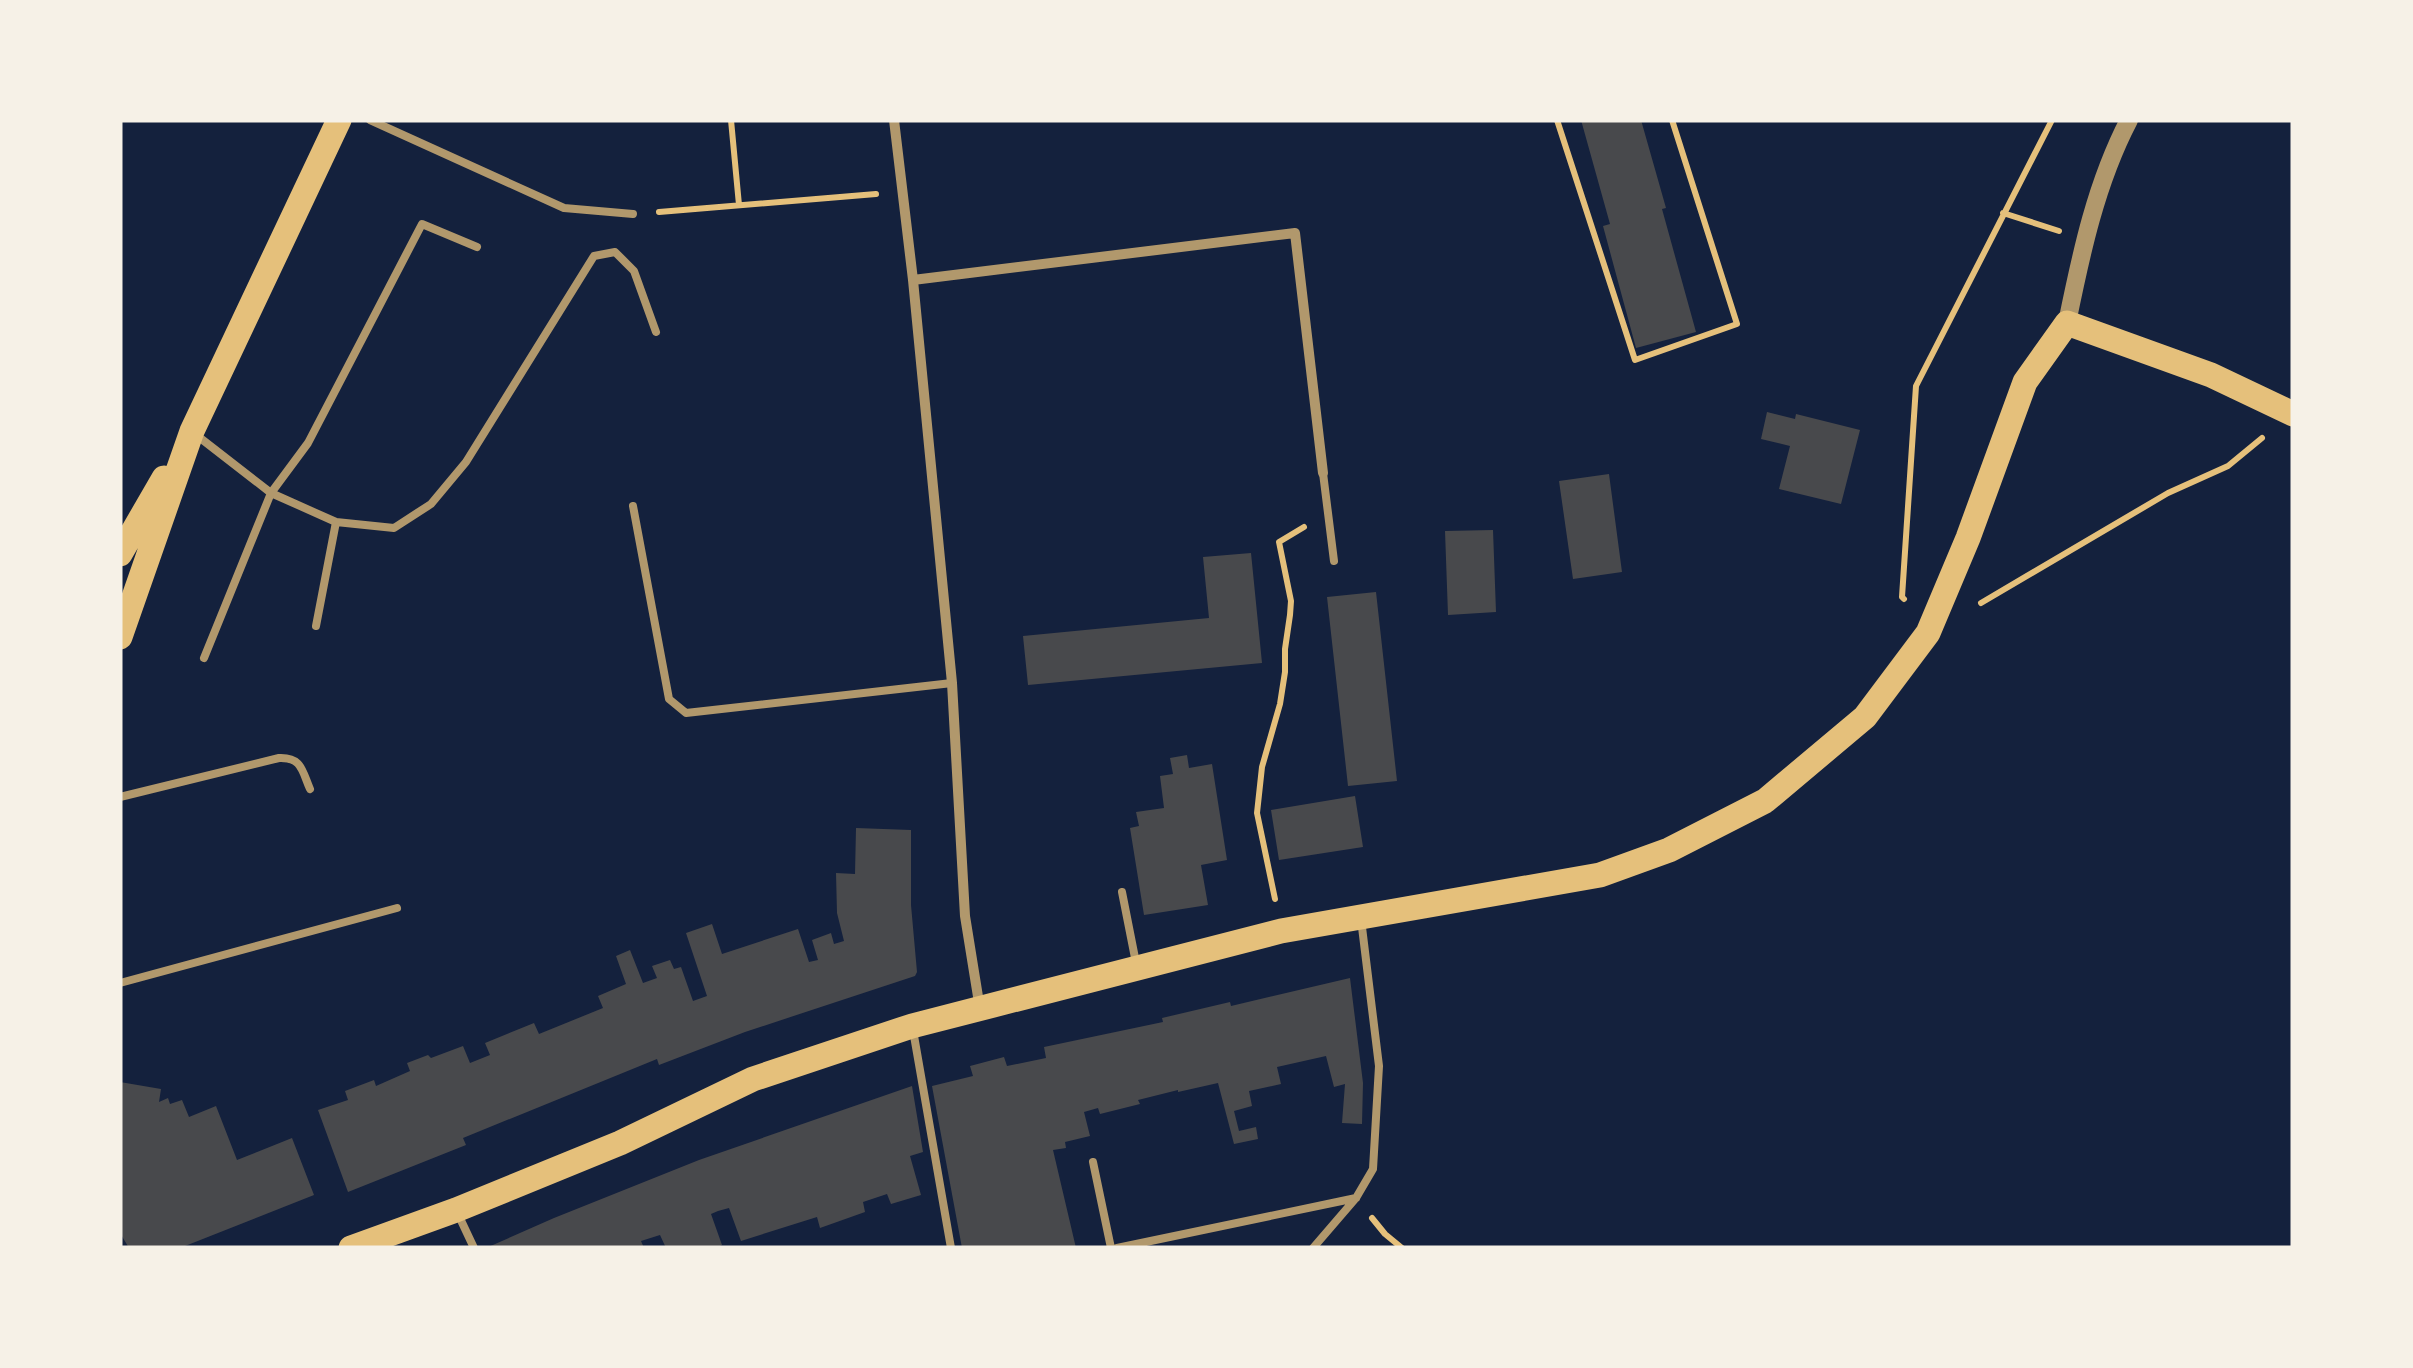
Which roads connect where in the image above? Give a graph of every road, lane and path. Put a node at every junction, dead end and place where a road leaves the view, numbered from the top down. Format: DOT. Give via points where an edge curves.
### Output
graph roads {
  1 [pos="338,120"];
  2 [pos="370,120"];
  3 [pos="730,120"];
  4 [pos="894,120"];
  5 [pos="1556,120"];
  6 [pos="1672,120"];
  7 [pos="2052,120"];
  8 [pos="2129,120"];
  9 [pos="864,194"];
  10 [pos="739,205"];
  11 [pos="2003,213"];
  12 [pos="632,214"];
  13 [pos="2084,239"];
  14 [pos="477,248"];
  15 [pos="913,280"];
  16 [pos="2067,324"];
  17 [pos="656,332"];
  18 [pos="2292,413"];
  19 [pos="192,431"];
  20 [pos="1324,473"];
  21 [pos="271,493"];
  22 [pos="633,506"];
  23 [pos="336,522"];
  24 [pos="1308,525"];
  25 [pos="120,554"];
  26 [pos="1334,562"];
  27 [pos="1980,603"];
  28 [pos="316,626"];
  29 [pos="1928,633"];
  30 [pos="120,636"];
  31 [pos="204,658"];
  32 [pos="952,683"];
  33 [pos="310,790"];
  34 [pos="120,798"];
  35 [pos="1122,892"];
  36 [pos="397,908"];
  37 [pos="1361,916"];
  38 [pos="1281,931"];
  39 [pos="1136,967"];
  40 [pos="120,983"];
  41 [pos="980,1009"];
  42 [pos="912,1026"];
  43 [pos="1093,1162"];
  44 [pos="1356,1198"];
  45 [pos="456,1210"];
  46 [pos="1385,1234"];
  47 [pos="350,1248"];
  48 [pos="474,1248"];
  49 [pos="951,1248"];
  50 [pos="1114,1248"];
  51 [pos="1313,1248"];
  52 [pos="1402,1248"];
  1 -- 19 [label="main road"];
  2 -- 12 [label="lane" via="564,208"];
  3 -- 10 [label="path"];
  4 -- 15 [label="street"];
  5 -- 6 [label="path" via="1635,360 1737,324"];
  7 -- 11 [label="path"];
  8 -- 13 [label="street"];
  9 -- 10 [label="path"];
  10 -- 12 [label="path"];
  11 -- 13 [label="path"];
  11 -- 29 [label="path" via="1916,386 1902,597"];
  13 -- 16 [label="street"];
  14 -- 21 [label="lane" via="422,224 308,442"];
  15 -- 20 [label="street" via="1295,233"];
  15 -- 32 [label="street"];
  16 -- 18 [label="main road"];
  16 -- 29 [label="main road" via="2025,382"];
  17 -- 23 [label="lane" via="634,271 616,252 594,256 466,462 432,504 394,528"];
  18 -- 27 [label="path" via="2228,466"];
  19 -- 21 [label="lane"];
  19 -- 25 [label="main road"];
  19 -- 30 [label="main road"];
  20 -- 26 [label="lane"];
  21 -- 23 [label="lane"];
  21 -- 31 [label="lane"];
  22 -- 32 [label="lane" via="669,699 686,713"];
  23 -- 28 [label="lane"];
  24 -- 38 [label="path" via="1279,542 1290,616 1280,704 1259,787"];
  29 -- 37 [label="main road" via="1866,717 1765,801 1669,850 1600,875"];
  32 -- 41 [label="street" via="965,916"];
  33 -- 34 [label="lane" via="290,757"];
  35 -- 39 [label="lane"];
  36 -- 40 [label="lane"];
  37 -- 38 [label="main road"];
  37 -- 44 [label="lane" via="1379,1066 1373,1168"];
  38 -- 39 [label="main road"];
  39 -- 41 [label="main road"];
  41 -- 42 [label="main road"];
  42 -- 45 [label="main road" via="753,1080"];
  42 -- 49 [label="lane"];
  43 -- 50 [label="lane"];
  44 -- 50 [label="lane"];
  44 -- 51 [label="lane"];
  45 -- 47 [label="main road"];
  45 -- 48 [label="lane"];
  46 -- 52 [label="path"];
}
